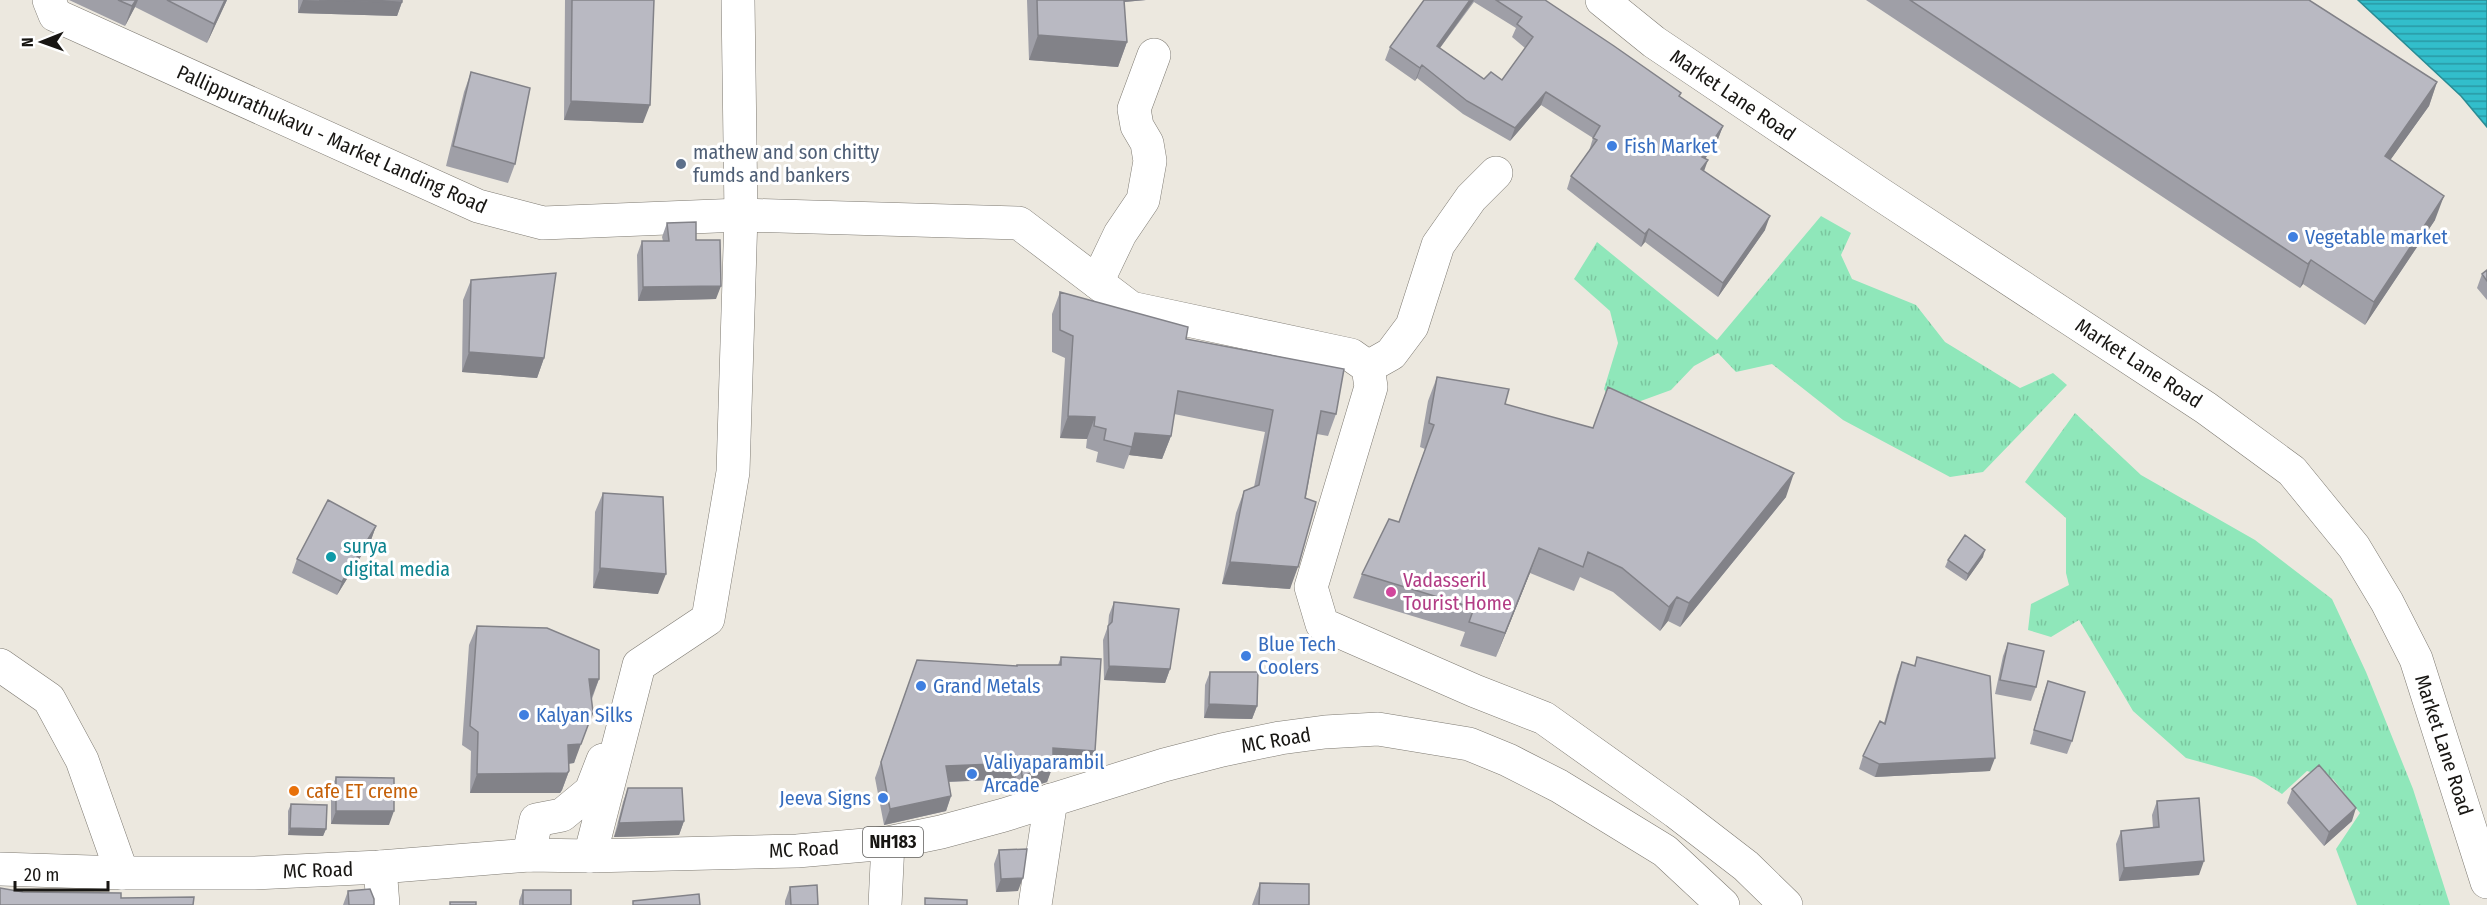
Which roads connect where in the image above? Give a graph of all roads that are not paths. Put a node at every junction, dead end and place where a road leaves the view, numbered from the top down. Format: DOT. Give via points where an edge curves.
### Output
graph roads {
  1 [pos="49,0"];
  2 [pos="738,0"];
  3 [pos="1602,0"];
  4 [pos="1154,55"];
  5 [pos="1496,173"];
  6 [pos="741,215"];
  7 [pos="1097,282"];
  8 [pos="1368,367"];
  9 [pos="0,665"];
  10 [pos="615,682"];
  11 [pos="1051,800"];
  12 [pos="888,843"];
  13 [pos="529,855"];
  14 [pos="590,856"];
  15 [pos="380,867"];
  16 [pos="0,869"];
  17 [pos="122,873"];
  18 [pos="2487,882"];
  19 [pos="383,905"];
  20 [pos="885,905"];
  21 [pos="1035,905"];
  22 [pos="1723,905"];
  23 [pos="1785,905"];
  1 -- 6 [label="main road, Pallippurathukavu - Market Landing Road" via="55,15 478,206 543,223"];
  2 -- 6 [label="main road"];
  3 -- 18 [label="main road, Market Lane Road" via="1654,42 2206,408 2292,471 2354,547 2416,659"];
  4 -- 7 [label="main road" via="1134,109 1150,161 1143,200 1120,234"];
  5 -- 8 [label="main road" via="1471,198 1438,245 1412,326 1390,354"];
  6 -- 7 [label="main road, Pallippurathukavu - Market Landing Road" via="1019,223"];
  6 -- 14 [label="main road" via="733,472 708,619 639,665"];
  7 -- 8 [label="main road, Pallippurathukavu - Market Landing Road" via="1131,308 1351,355"];
  8 -- 23 [label="main road" via="1371,387 1311,587 1322,624 1544,718 1738,859"];
  9 -- 17 [label="main road" via="49,699 82,760"];
  10 -- 13 [label="main road" via="624,697 591,791 562,815 536,820"];
  11 -- 12 [label="main road, MC Road / NH183"];
  11 -- 21 [label="main road"];
  11 -- 22 [label="main road, MC Road / NH183" via="1164,765 1280,738 1378,729 1419,735 1469,744 1559,786 1665,851"];
  12 -- 14 [label="main road, MC Road / NH183" via="797,851"];
  12 -- 20 [label="main road"];
  13 -- 14 [label="main road, MC Road / NH183"];
  13 -- 15 [label="main road, MC Road / NH183"];
  15 -- 17 [label="main road, MC Road / NH183" via="254,873"];
  15 -- 19 [label="main road"];
  16 -- 17 [label="main road, MC Road / NH183"];
}
